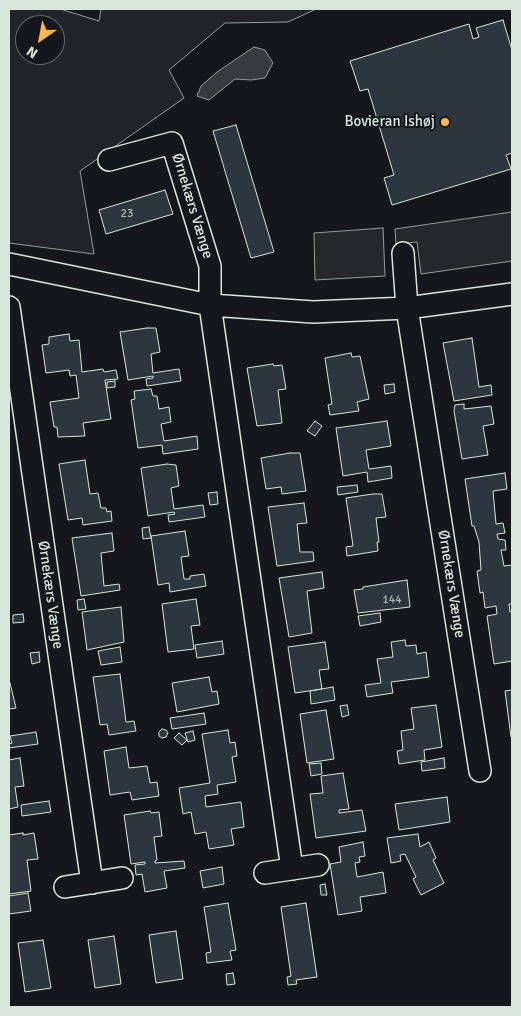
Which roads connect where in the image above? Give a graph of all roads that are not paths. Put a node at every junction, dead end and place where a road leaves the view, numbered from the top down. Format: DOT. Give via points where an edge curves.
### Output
graph roads {
  1 [pos="109,160"];
  2 [pos="403,253"];
  3 [pos="9,264"];
  4 [pos="512,294"];
  5 [pos="210,305"];
  6 [pos="9,308"];
  7 [pos="407,308"];
  8 [pos="480,771"];
  9 [pos="318,866"];
  10 [pos="292,869"];
  11 [pos="265,873"];
  12 [pos="122,878"];
  13 [pos="92,883"];
  14 [pos="65,887"];
  1 -- 5 [label="street, Ørnekærs Vænge" via="172,143 210,266"];
  2 -- 7 [label="street, Ørnekærs Vænge"];
  3 -- 5 [label="street"];
  4 -- 7 [label="street"];
  5 -- 7 [label="street" via="313,312"];
  5 -- 10 [label="street, Ørnekærs Vænge"];
  6 -- 13 [label="street, Ørnekærs Vænge"];
  7 -- 8 [label="street, Ørnekærs Vænge"];
  9 -- 10 [label="street"];
  10 -- 11 [label="street"];
  12 -- 13 [label="street"];
  13 -- 14 [label="street"];
}
